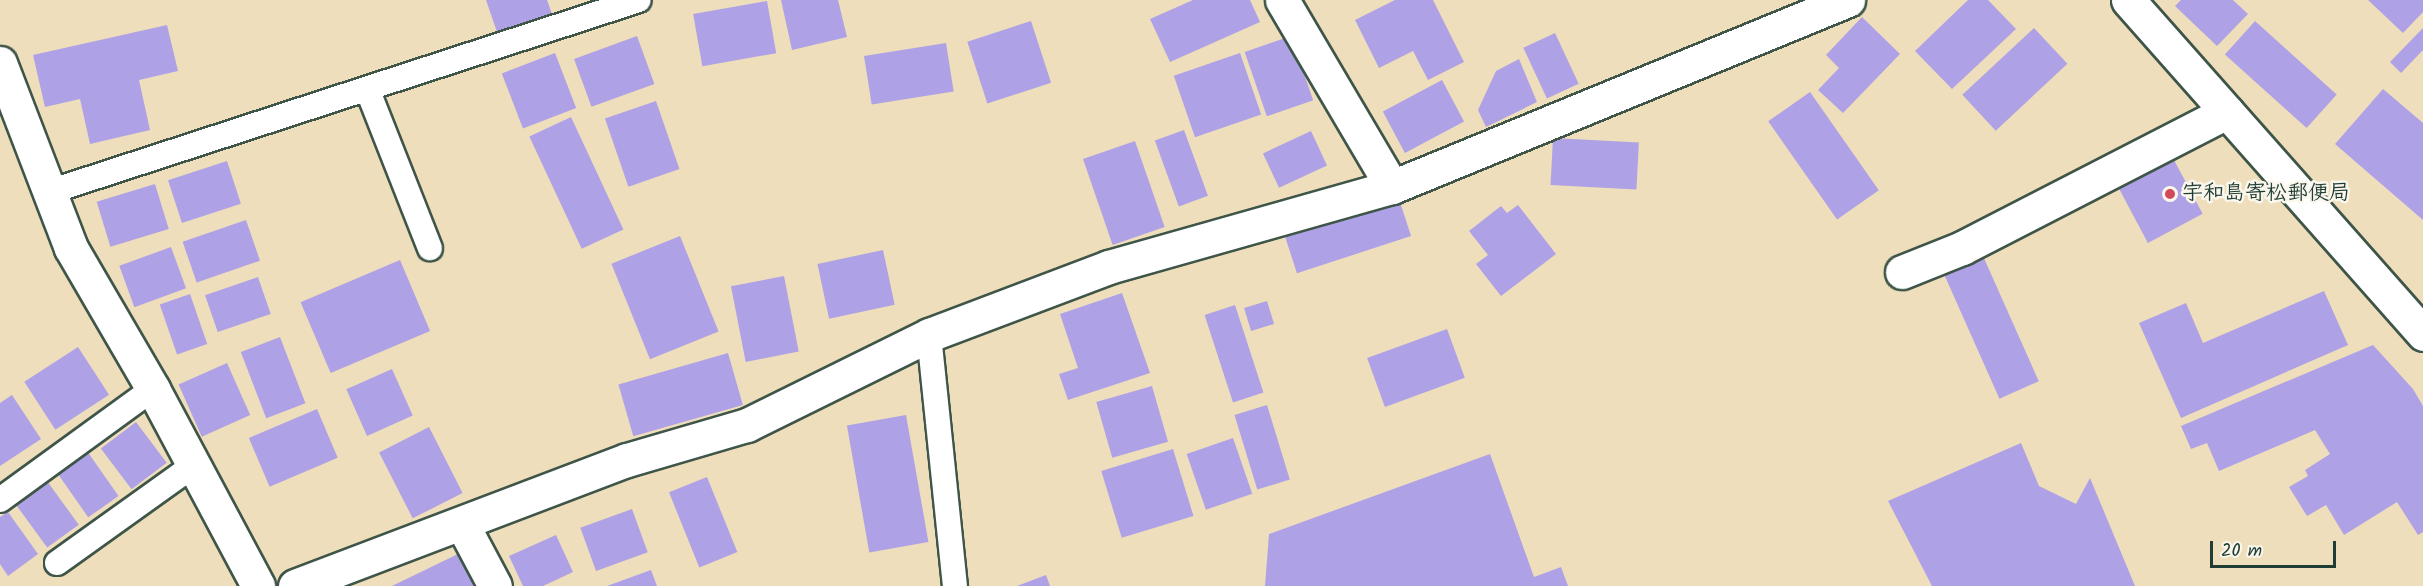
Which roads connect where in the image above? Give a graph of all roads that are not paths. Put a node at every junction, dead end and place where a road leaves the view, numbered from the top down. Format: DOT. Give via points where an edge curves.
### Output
graph roads {
  1 [pos="639,0"];
  2 [pos="1282,0"];
  3 [pos="1848,0"];
  4 [pos="2128,0"];
  5 [pos="0,63"];
  6 [pos="368,91"];
  7 [pos="2227,112"];
  8 [pos="1392,187"];
  9 [pos="48,192"];
  10 [pos="430,248"];
  11 [pos="1902,272"];
  12 [pos="2423,334"];
  13 [pos="929,335"];
  14 [pos="153,389"];
  15 [pos="194,465"];
  16 [pos="0,500"];
  17 [pos="462,524"];
  18 [pos="57,563"];
  19 [pos="258,586"];
  20 [pos="296,586"];
  21 [pos="495,586"];
  22 [pos="955,586"];
  1 -- 6 [label="lane"];
  2 -- 8 [label="street"];
  3 -- 8 [label="street"];
  4 -- 7 [label="street"];
  5 -- 9 [label="street"];
  6 -- 9 [label="lane"];
  6 -- 10 [label="lane"];
  7 -- 11 [label="street" via="1962,248"];
  7 -- 12 [label="street"];
  8 -- 13 [label="street" via="1109,267"];
  9 -- 14 [label="street" via="71,248"];
  13 -- 17 [label="street" via="747,425 627,460"];
  13 -- 22 [label="lane"];
  14 -- 15 [label="street"];
  14 -- 16 [label="lane"];
  15 -- 18 [label="lane"];
  15 -- 19 [label="street"];
  17 -- 20 [label="street"];
  17 -- 21 [label="street"];
}
